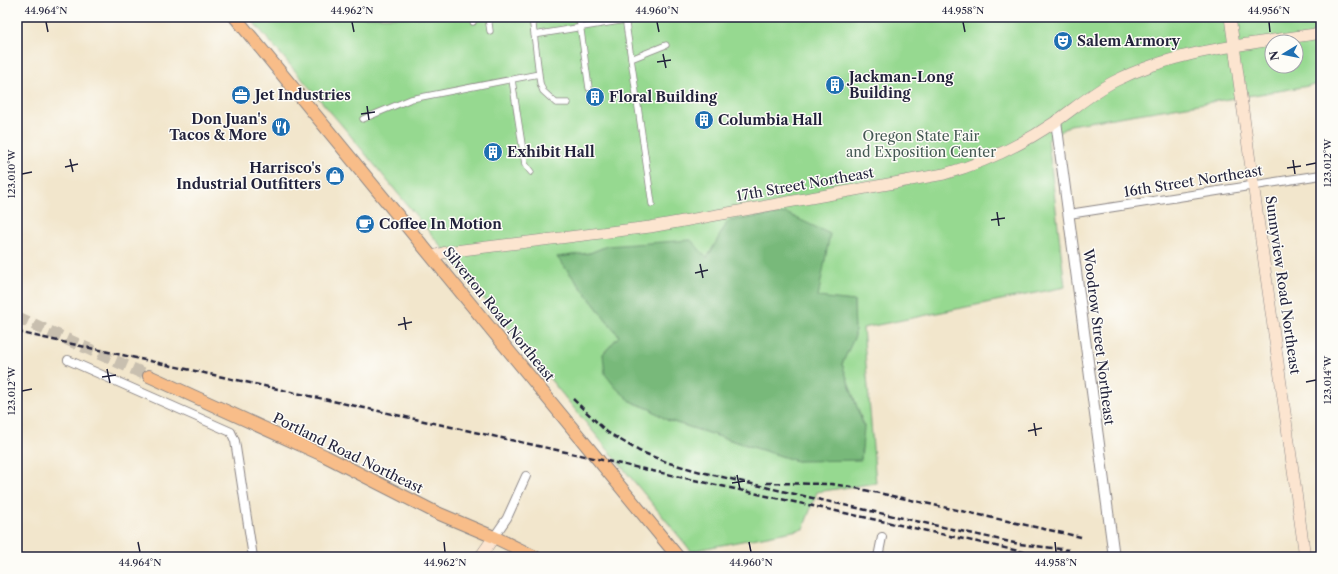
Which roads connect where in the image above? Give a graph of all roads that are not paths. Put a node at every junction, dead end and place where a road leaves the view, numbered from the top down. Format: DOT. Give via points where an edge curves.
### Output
graph roads {
  1 [pos="235,17"];
  2 [pos="488,17"];
  3 [pos="532,17"];
  4 [pos="579,17"];
  5 [pos="644,17"];
  6 [pos="1230,17"];
  7 [pos="625,18"];
  8 [pos="580,27"];
  9 [pos="490,31"];
  10 [pos="1321,33"];
  11 [pos="534,35"];
  12 [pos="666,45"];
  13 [pos="1234,47"];
  14 [pos="631,59"];
  15 [pos="539,74"];
  16 [pos="512,80"];
  17 [pos="589,88"];
  18 [pos="568,103"];
  19 [pos="363,119"];
  20 [pos="1056,121"];
  21 [pos="531,172"];
  22 [pos="1321,175"];
  23 [pos="1254,185"];
  24 [pos="652,204"];
  25 [pos="1069,214"];
  26 [pos="433,256"];
  27 [pos="68,360"];
  28 [pos="149,376"];
  29 [pos="526,476"];
  30 [pos="494,537"];
  31 [pos="882,537"];
  32 [pos="253,557"];
  33 [pos="480,557"];
  34 [pos="492,557"];
  35 [pos="535,557"];
  36 [pos="678,557"];
  37 [pos="878,557"];
  38 [pos="1114,557"];
  39 [pos="1305,557"];
  1 -- 26 [label="main road, Silverton Road Northeast"];
  2 -- 9 [label="street"];
  3 -- 11 [label="street"];
  4 -- 8 [label="street"];
  5 -- 7 [label="street"];
  6 -- 13 [label="main road, Sunnyview Road Northeast"];
  7 -- 8 [label="street"];
  7 -- 14 [label="street"];
  8 -- 11 [label="street"];
  8 -- 17 [label="street"];
  10 -- 13 [label="main road, 17th Street Northeast"];
  11 -- 15 [label="street"];
  12 -- 14 [label="street"];
  13 -- 20 [label="main road, 17th Street Northeast" via="1180,56 1134,72 1086,99"];
  13 -- 23 [label="main road, Sunnyview Road Northeast"];
  14 -- 24 [label="street"];
  15 -- 16 [label="street"];
  15 -- 18 [label="street" via="543,91 556,103"];
  16 -- 19 [label="street" via="411,99"];
  16 -- 21 [label="street" via="525,164"];
  20 -- 25 [label="street, Woodrow Street Northeast"];
  20 -- 26 [label="main road, 17th Street Northeast" via="1009,150 944,174 650,227 446,252"];
  22 -- 23 [label="street, 16th Street Northeast"];
  23 -- 25 [label="street, 16th Street Northeast"];
  23 -- 39 [label="main road, Sunnyview Road Northeast"];
  25 -- 38 [label="street, Woodrow Street Northeast"];
  26 -- 36 [label="main road, Silverton Road Northeast"];
  27 -- 32 [label="street" via="228,430 234,436"];
  28 -- 30 [label="main road, Portland Road Northeast" via="325,456 435,512"];
  29 -- 30 [label="street" via="507,518"];
  30 -- 33 [label="main road"];
  30 -- 34 [label="main road"];
  30 -- 35 [label="main road, Portland Road Northeast"];
  31 -- 37 [label="street"];
}
